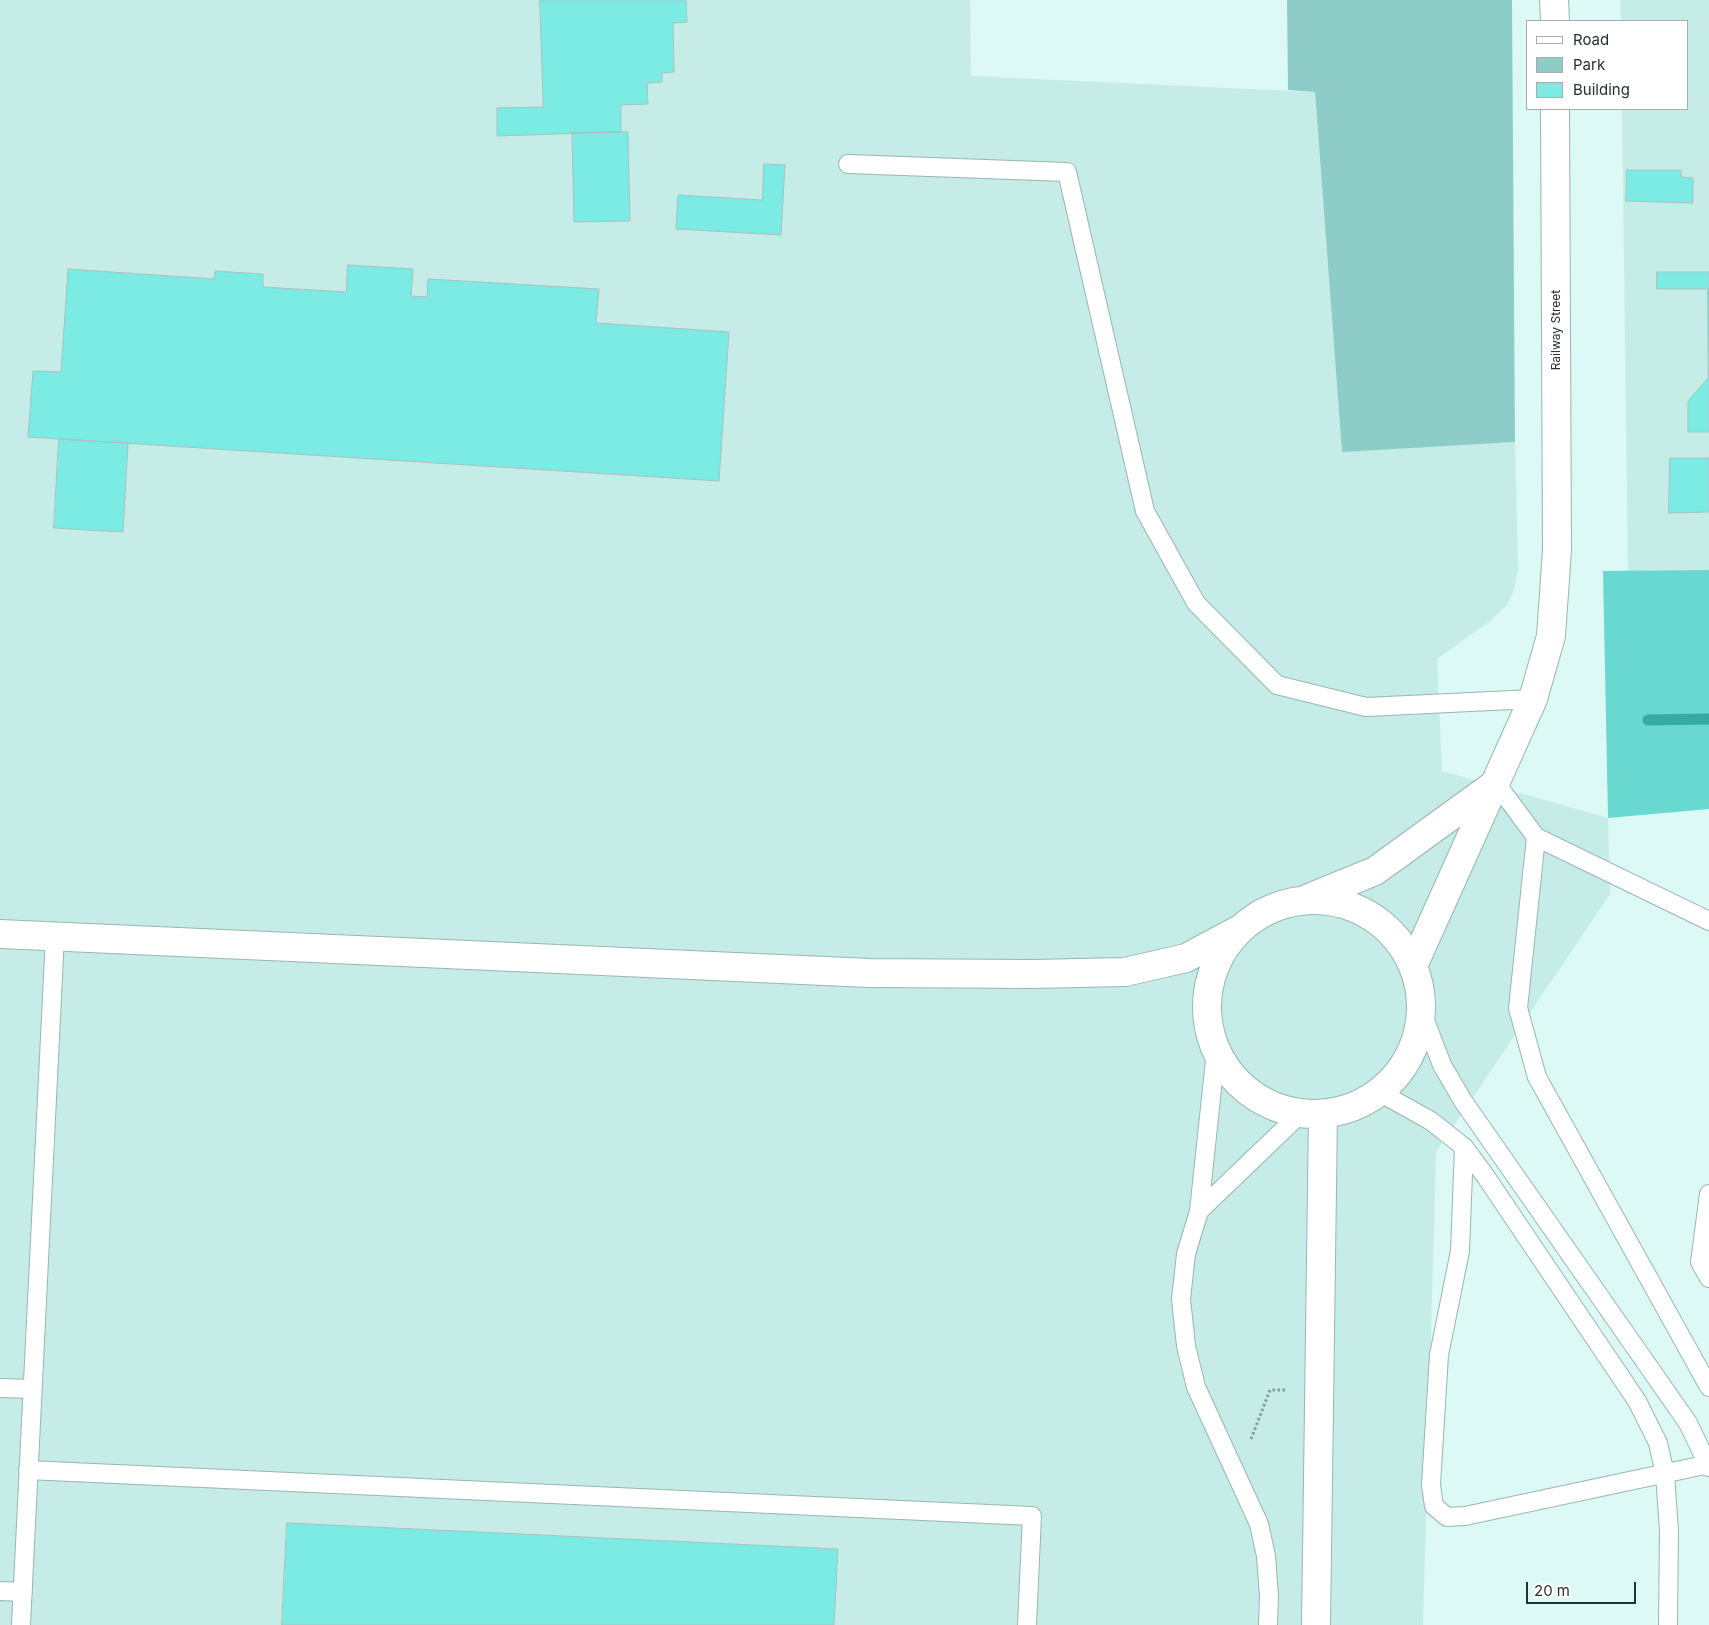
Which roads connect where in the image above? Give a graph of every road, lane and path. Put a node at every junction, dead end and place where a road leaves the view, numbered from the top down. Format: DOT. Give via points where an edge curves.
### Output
graph roads {
  1 [pos="1554,0"];
  2 [pos="1554,20"];
  3 [pos="1555,110"];
  4 [pos="848,164"];
  5 [pos="1533,699"];
  6 [pos="1496,784"];
  7 [pos="1536,837"];
  8 [pos="1302,901"];
  9 [pos="1709,921"];
  10 [pos="1240,929"];
  11 [pos="0,934"];
  12 [pos="55,936"];
  13 [pos="1413,966"];
  14 [pos="1421,1010"];
  15 [pos="1216,1051"];
  16 [pos="1379,1092"];
  17 [pos="1312,1114"];
  18 [pos="1464,1147"];
  19 [pos="1709,1194"];
  20 [pos="1199,1211"];
  21 [pos="1709,1278"];
  22 [pos="1709,1387"];
  23 [pos="0,1388"];
  24 [pos="32,1389"];
  25 [pos="1294,1390"];
  26 [pos="1250,1441"];
  27 [pos="1709,1465"];
  28 [pos="28,1470"];
  29 [pos="1665,1474"];
  30 [pos="0,1591"];
  31 [pos="23,1592"];
  32 [pos="21,1625"];
  33 [pos="1028,1625"];
  34 [pos="1268,1625"];
  35 [pos="1316,1625"];
  36 [pos="1668,1625"];
  1 -- 2 [label="street"];
  3 -- 5 [label="street, Railway Street" via="1557,550 1551,636"];
  4 -- 5 [label="lane" via="1067,172 1145,511 1196,603 1277,685 1366,707"];
  5 -- 6 [label="street, Railway Street"];
  6 -- 7 [label="lane"];
  6 -- 8 [label="street" via="1375,871"];
  6 -- 13 [label="street, Railway Street"];
  7 -- 9 [label="lane"];
  7 -- 22 [label="lane" via="1518,1008 1537,1077"];
  8 -- 10 [label="street" via="1259,915"];
  8 -- 13 [label="street" via="1348,905 1369,915 1402,946"];
  10 -- 12 [label="street" via="1186,958 1125,972 1032,974 869,974"];
  10 -- 15 [label="street" via="1215,965 1208,986 1206,1008"];
  11 -- 12 [label="street"];
  12 -- 24 [label="lane"];
  13 -- 14 [label="street"];
  14 -- 16 [label="street" via="1414,1047 1405,1064"];
  14 -- 27 [label="lane" via="1442,1065 1463,1100 1688,1423"];
  15 -- 17 [label="street" via="1227,1070 1259,1099 1279,1109"];
  15 -- 20 [label="lane"];
  16 -- 17 [label="street" via="1343,1110"];
  16 -- 18 [label="lane" via="1431,1121"];
  17 -- 20 [label="lane"];
  17 -- 35 [label="street"];
  18 -- 29 [label="lane" via="1637,1402 1658,1443"];
  18 -- 29 [label="lane" via="1460,1251 1439,1355 1431,1485 1434,1506 1447,1517 1465,1516"];
  19 -- 21 [label="lane" via="1700,1262"];
  20 -- 34 [label="lane" via="1186,1254 1180,1299 1186,1346 1196,1387 1259,1524 1266,1556"];
  23 -- 24 [label="lane"];
  24 -- 28 [label="lane"];
  25 -- 26 [label="path" via="1270,1390"];
  27 -- 29 [label="lane"];
  28 -- 31 [label="lane"];
  28 -- 33 [label="lane" via="1032,1516"];
  29 -- 36 [label="lane" via="1669,1531"];
  30 -- 31 [label="lane"];
  31 -- 32 [label="lane"];
}
